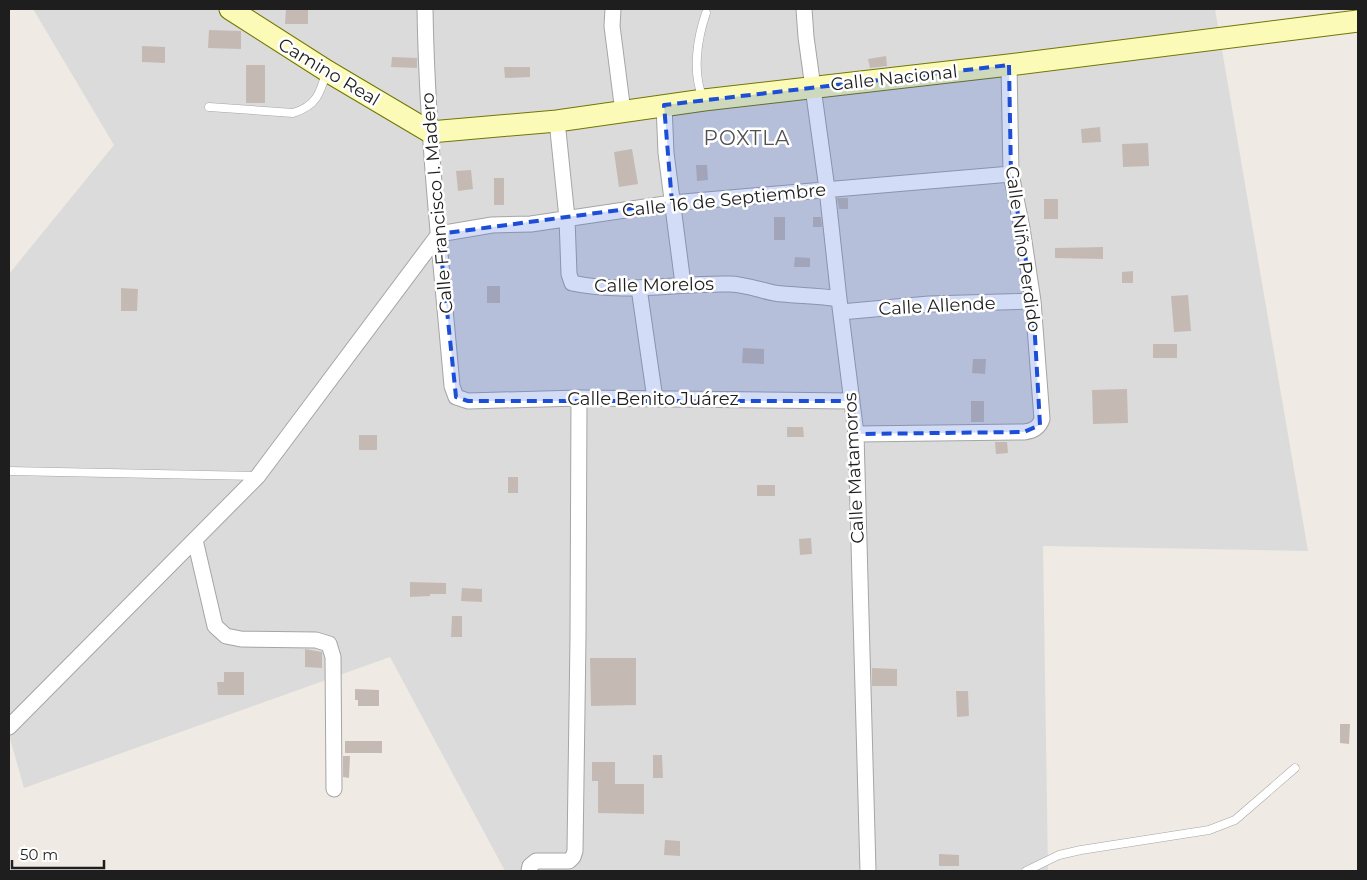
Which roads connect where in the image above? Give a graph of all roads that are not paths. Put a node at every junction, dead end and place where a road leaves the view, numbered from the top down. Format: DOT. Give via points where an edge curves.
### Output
graph roads {
  1 [pos="230,9"];
  2 [pos="425,9"];
  3 [pos="613,9"];
  4 [pos="804,9"];
  5 [pos="706,13"];
  6 [pos="1358,21"];
  7 [pos="1009,65"];
  8 [pos="327,71"];
  9 [pos="813,87"];
  10 [pos="704,100"];
  11 [pos="664,106"];
  12 [pos="209,107"];
  13 [pos="622,112"];
  14 [pos="557,121"];
  15 [pos="430,132"];
  16 [pos="1011,174"];
  17 [pos="827,189"];
  18 [pos="672,203"];
  19 [pos="566,218"];
  20 [pos="439,234"];
  21 [pos="683,284"];
  22 [pos="639,288"];
  23 [pos="1033,301"];
  24 [pos="840,306"];
  25 [pos="456,397"];
  26 [pos="579,398"];
  27 [pos="655,399"];
  28 [pos="852,401"];
  29 [pos="856,434"];
  30 [pos="9,471"];
  31 [pos="258,476"];
  32 [pos="195,540"];
  33 [pos="9,727"];
  34 [pos="1295,768"];
  35 [pos="334,788"];
  36 [pos="529,871"];
  37 [pos="870,871"];
  38 [pos="1026,871"];
  1 -- 8 [label="street, Camino Real"];
  2 -- 15 [label="street, Calle Francisco I. Madero"];
  3 -- 13 [label="street"];
  4 -- 9 [label="street, Calle Matamoros"];
  5 -- 10 [label="lane" via="701,28 697,76"];
  6 -- 7 [label="street, Calle Nacional"];
  7 -- 9 [label="street, Calle Nacional"];
  7 -- 16 [label="street, Calle Niño Perdido"];
  8 -- 12 [label="lane" via="317,99 306,109 293,113"];
  8 -- 15 [label="street, Camino Real"];
  9 -- 10 [label="street, Calle Nacional"];
  9 -- 17 [label="street, Calle Matamoros"];
  10 -- 11 [label="street, Calle Nacional"];
  11 -- 13 [label="street, Calle Nacional"];
  11 -- 18 [label="street"];
  13 -- 14 [label="street, Calle Nacional"];
  14 -- 15 [label="street, Calle Nacional"];
  14 -- 19 [label="street, Calle Morelos"];
  15 -- 20 [label="street, Calle Francisco I. Madero"];
  16 -- 17 [label="street, Calle 16 de Septiembre"];
  16 -- 23 [label="street, Calle Niño Perdido"];
  17 -- 18 [label="street, Calle 16 de Septiembre"];
  17 -- 24 [label="street, Calle Matamoros"];
  18 -- 19 [label="street, Calle 16 de Septiembre"];
  18 -- 21 [label="street"];
  19 -- 20 [label="street, Calle 16 de Septiembre"];
  19 -- 22 [label="street, Calle Morelos" via="572,284"];
  20 -- 25 [label="street, Calle Francisco I. Madero" via="452,386"];
  20 -- 31 [label="street"];
  21 -- 22 [label="street, Calle Morelos"];
  21 -- 24 [label="street, Calle Morelos" via="732,284 775,293 825,296"];
  22 -- 27 [label="street"];
  23 -- 24 [label="street, Calle Allende"];
  23 -- 29 [label="street, Calle Niño Perdido" via="1042,419 1035,430"];
  24 -- 28 [label="street, Calle Matamoros"];
  25 -- 26 [label="street, Calle Benito Juárez" via="468,402"];
  26 -- 27 [label="street, Calle Benito Juárez"];
  26 -- 36 [label="street" via="574,851 569,860 536,861"];
  27 -- 28 [label="street, Calle Benito Juárez"];
  28 -- 29 [label="street, Calle Matamoros"];
  29 -- 37 [label="street, Calle Matamoros"];
  30 -- 31 [label="lane"];
  31 -- 32 [label="street"];
  32 -- 33 [label="street"];
  32 -- 35 [label="street" via="215,626 226,636 316,640 329,644 333,658"];
  34 -- 38 [label="lane" via="1235,820 1209,830 1066,854"];
}
